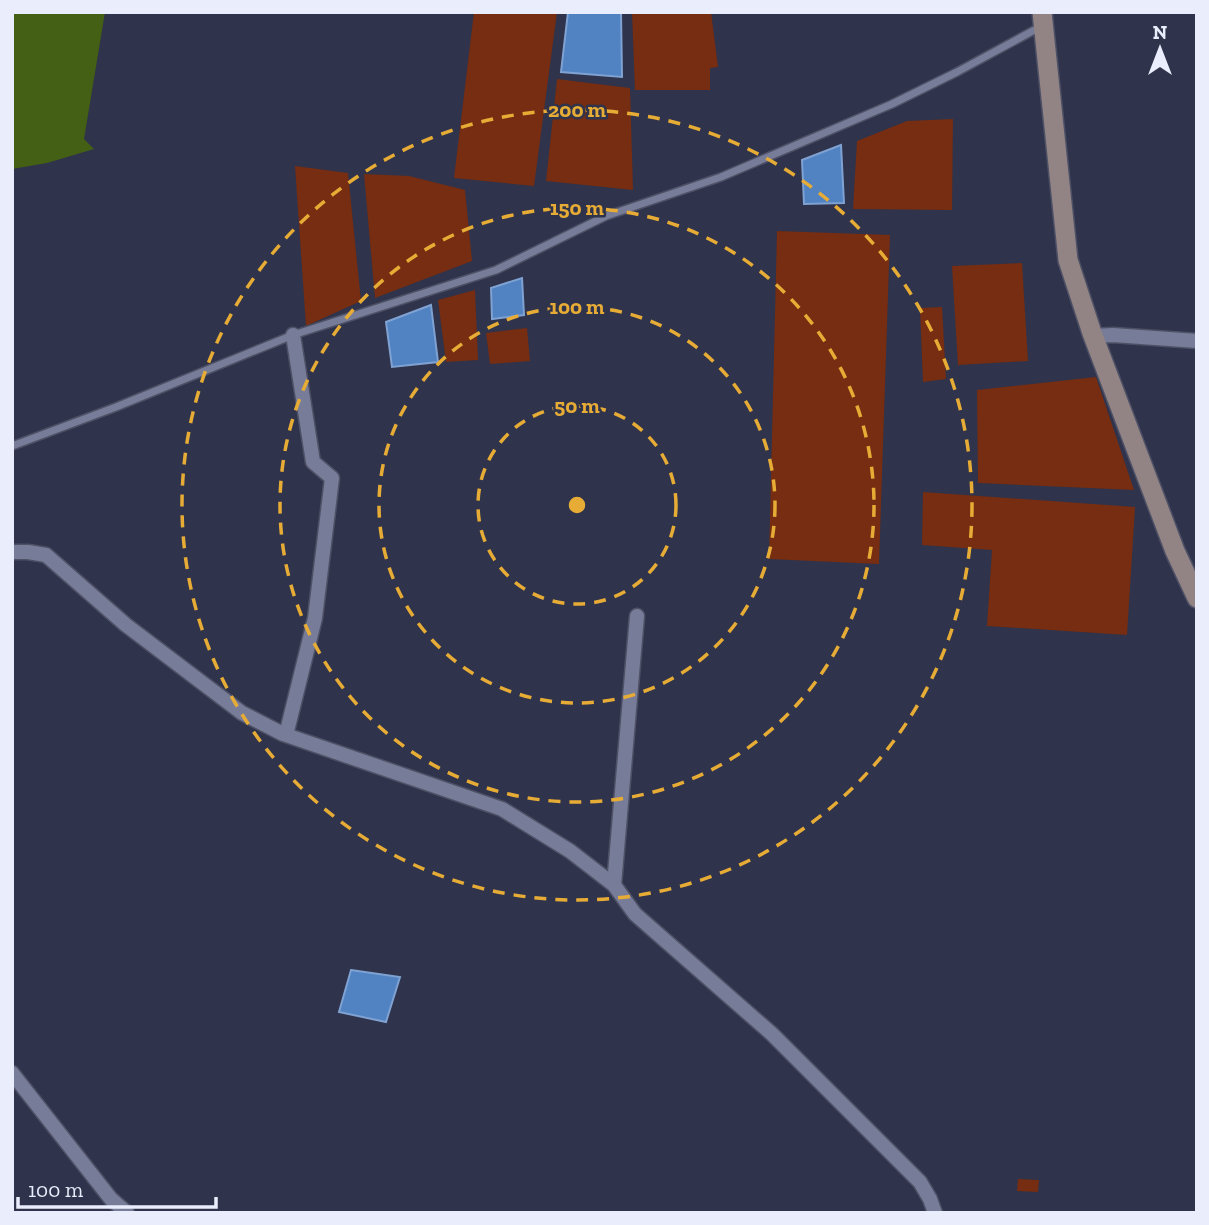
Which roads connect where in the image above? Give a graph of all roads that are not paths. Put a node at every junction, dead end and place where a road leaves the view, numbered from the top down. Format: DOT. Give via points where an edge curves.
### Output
graph roads {
  1 [pos="1043,19"];
  2 [pos="293,335"];
  3 [pos="1093,336"];
  4 [pos="1197,341"];
  5 [pos="12,446"];
  6 [pos="12,552"];
  7 [pos="1197,598"];
  8 [pos="637,616"];
  9 [pos="286,735"];
  10 [pos="614,885"];
  11 [pos="12,1073"];
  12 [pos="127,1213"];
  13 [pos="935,1213"];
  1 -- 2 [label="lane" via="957,72 721,177 606,216 496,270"];
  1 -- 3 [label="main road" via="1068,260"];
  2 -- 5 [label="lane"];
  2 -- 9 [label="street" via="313,463 332,478 315,618"];
  3 -- 4 [label="street"];
  3 -- 7 [label="main road"];
  6 -- 9 [label="street" via="46,555 126,625 242,713"];
  8 -- 10 [label="street"];
  9 -- 10 [label="street" via="502,809"];
  10 -- 13 [label="street" via="635,914 772,1034 888,1149 920,1182"];
  11 -- 12 [label="street"];
}
